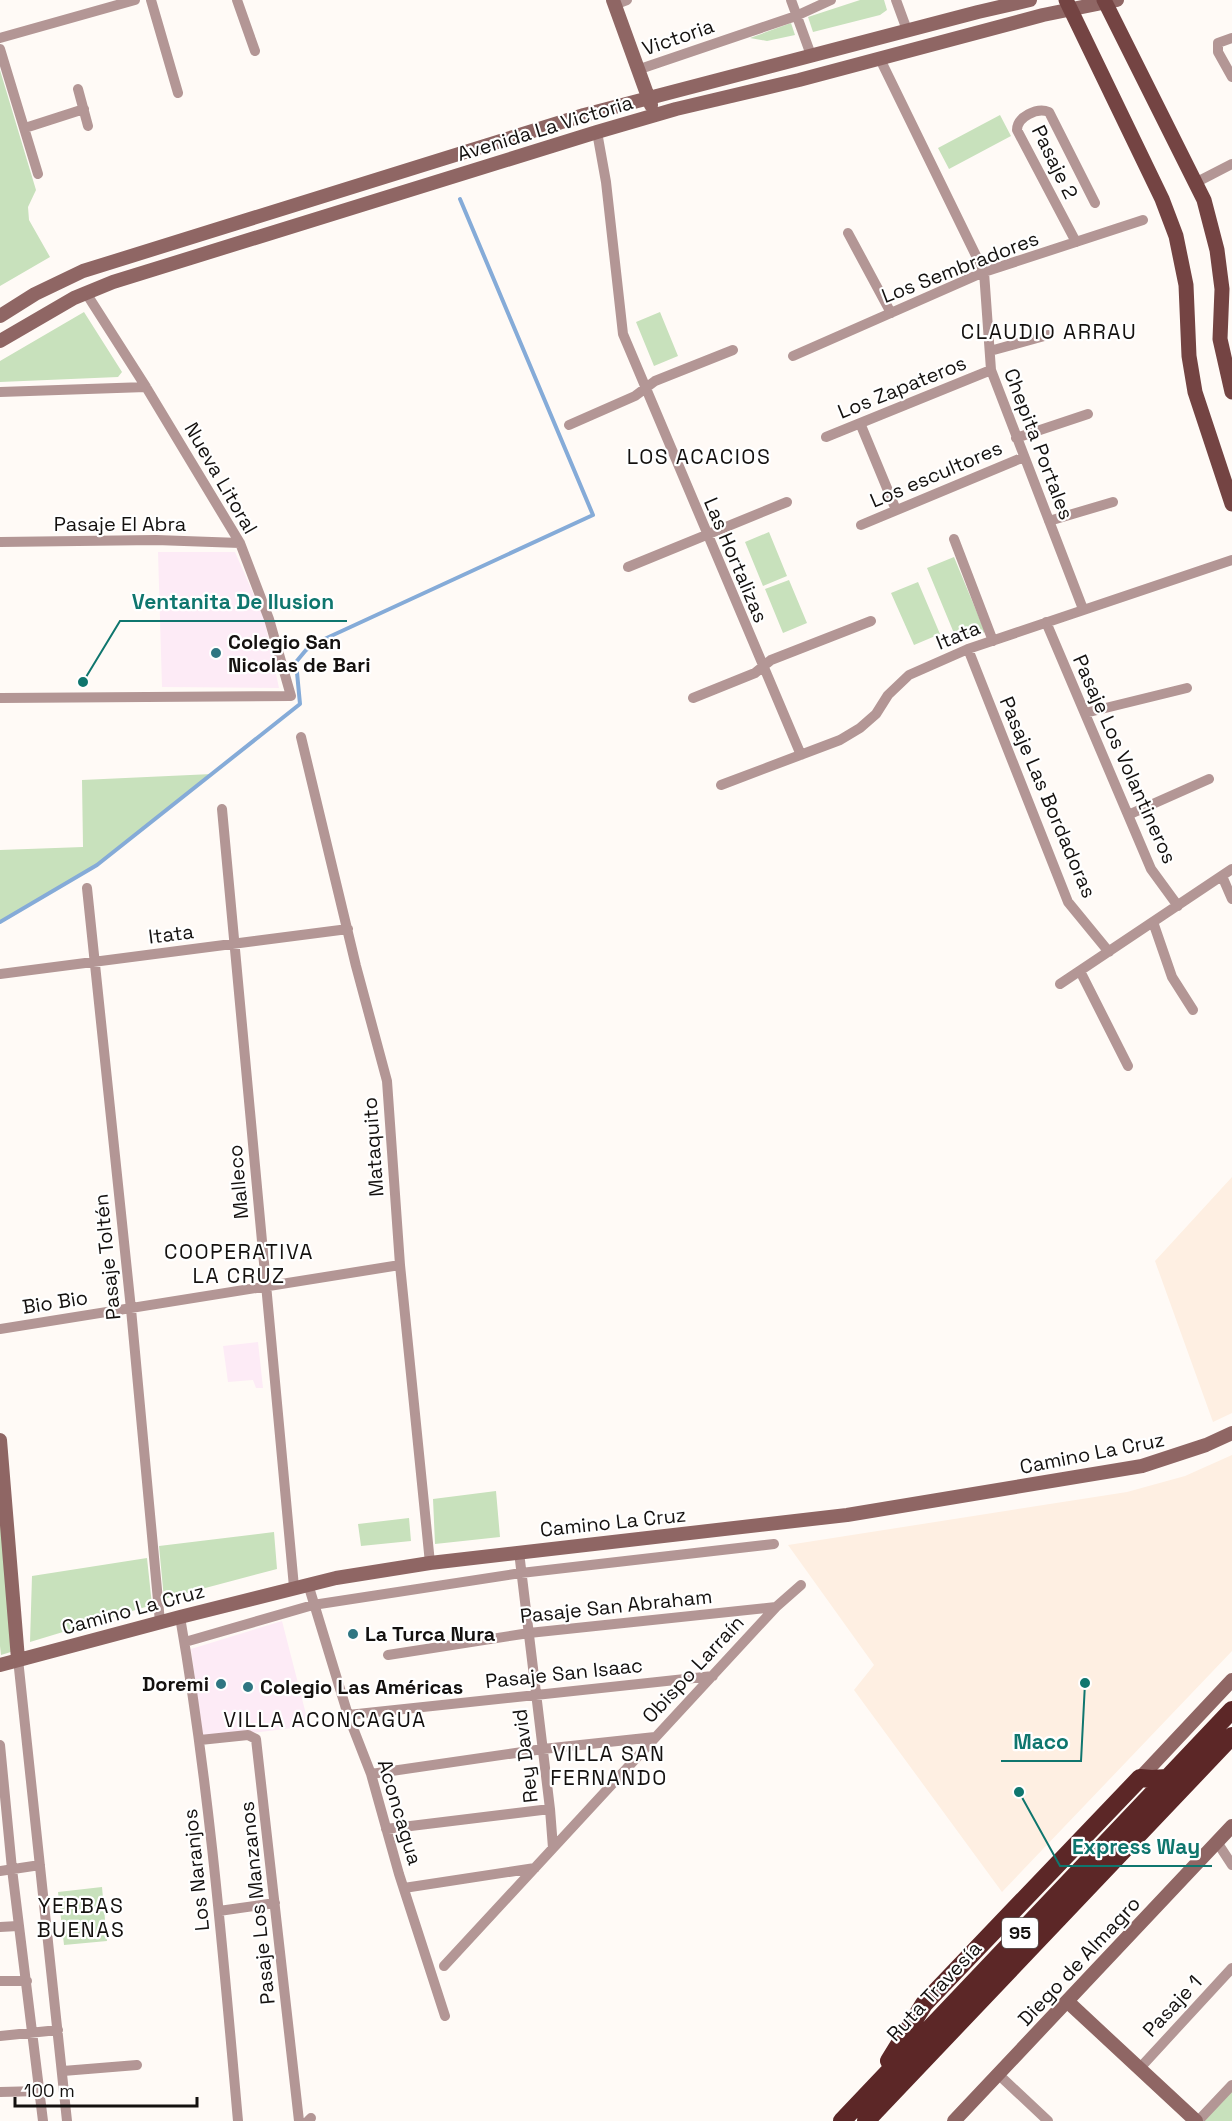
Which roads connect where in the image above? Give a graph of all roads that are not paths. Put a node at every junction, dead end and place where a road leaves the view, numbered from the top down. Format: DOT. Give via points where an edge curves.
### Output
graph roads {
  1 [pos="86,0"];
  2 [pos="135,0"];
  3 [pos="151,0"];
  4 [pos="237,0"];
  5 [pos="791,0"];
  6 [pos="831,0"];
  7 [pos="896,0"];
  8 [pos="1030,0"];
  9 [pos="1109,1"];
  10 [pos="618,2"];
  11 [pos="1068,5"];
  12 [pos="90,13"];
  13 [pos="796,16"];
  14 [pos="907,30"];
  15 [pos="0,38"];
  16 [pos="1232,38"];
  17 [pos="0,49"];
  18 [pos="255,51"];
  19 [pos="811,55"];
  20 [pos="880,59"];
  21 [pos="637,70"];
  22 [pos="1232,77"];
  23 [pos="78,89"];
  24 [pos="178,93"];
  25 [pos="648,97"];
  26 [pos="84,109"];
  27 [pos="654,115"];
  28 [pos="88,126"];
  29 [pos="25,128"];
  30 [pos="597,132"];
  31 [pos="1232,164"];
  32 [pos="38,174"];
  33 [pos="1195,183"];
  34 [pos="1095,203"];
  35 [pos="1143,220"];
  36 [pos="848,233"];
  37 [pos="1076,242"];
  38 [pos="984,272"];
  39 [pos="1226,272"];
  40 [pos="86,293"];
  41 [pos="891,313"];
  42 [pos="0,316"];
  43 [pos="1048,335"];
  44 [pos="0,341"];
  45 [pos="733,350"];
  46 [pos="990,351"];
  47 [pos="793,356"];
  48 [pos="1229,365"];
  49 [pos="991,370"];
  50 [pos="146,387"];
  51 [pos="644,388"];
  52 [pos="0,392"];
  53 [pos="1232,392"];
  54 [pos="1088,414"];
  55 [pos="860,423"];
  56 [pos="569,425"];
  57 [pos="825,437"];
  58 [pos="1016,438"];
  59 [pos="1024,457"];
  60 [pos="787,502"];
  61 [pos="1113,502"];
  62 [pos="1232,504"];
  63 [pos="896,510"];
  64 [pos="1049,522"];
  65 [pos="861,525"];
  66 [pos="706,534"];
  67 [pos="954,539"];
  68 [pos="0,542"];
  69 [pos="240,543"];
  70 [pos="1232,560"];
  71 [pos="628,567"];
  72 [pos="1083,609"];
  73 [pos="872,621"];
  74 [pos="1046,622"];
  75 [pos="993,640"];
  76 [pos="968,649"];
  77 [pos="762,667"];
  78 [pos="1187,688"];
  79 [pos="0,698"];
  80 [pos="693,698"];
  81 [pos="1085,713"];
  82 [pos="301,737"];
  83 [pos="801,755"];
  84 [pos="1209,779"];
  85 [pos="721,785"];
  86 [pos="222,809"];
  87 [pos="1128,815"];
  88 [pos="1232,869"];
  89 [pos="1222,876"];
  90 [pos="87,888"];
  91 [pos="1232,899"];
  92 [pos="1178,906"];
  93 [pos="1153,922"];
  94 [pos="348,929"];
  95 [pos="234,944"];
  96 [pos="1109,952"];
  97 [pos="94,962"];
  98 [pos="1080,971"];
  99 [pos="0,974"];
  100 [pos="1060,984"];
  101 [pos="1193,1010"];
  102 [pos="1128,1065"];
  103 [pos="400,1265"];
  104 [pos="265,1287"];
  105 [pos="131,1309"];
  106 [pos="0,1329"];
  107 [pos="1232,1433"];
  108 [pos="0,1440"];
  109 [pos="774,1544"];
  110 [pos="519,1552"];
  111 [pos="430,1563"];
  112 [pos="521,1573"];
  113 [pos="308,1584"];
  114 [pos="801,1585"];
  115 [pos="294,1587"];
  116 [pos="313,1605"];
  117 [pos="776,1607"];
  118 [pos="180,1617"];
  119 [pos="160,1622"];
  120 [pos="529,1633"];
  121 [pos="185,1642"];
  122 [pos="388,1655"];
  123 [pos="18,1659"];
  124 [pos="0,1665"];
  125 [pos="713,1676"];
  126 [pos="1232,1680"];
  127 [pos="536,1694"];
  128 [pos="1232,1710"];
  129 [pos="348,1715"];
  130 [pos="1232,1736"];
  131 [pos="655,1737"];
  132 [pos="200,1740"];
  133 [pos="0,1745"];
  134 [pos="1232,1748"];
  135 [pos="543,1749"];
  136 [pos="1,1760"];
  137 [pos="370,1774"];
  138 [pos="1140,1778"];
  139 [pos="1167,1778"];
  140 [pos="550,1809"];
  141 [pos="1158,1814"];
  142 [pos="3,1815"];
  143 [pos="1232,1826"];
  144 [pos="386,1829"];
  145 [pos="1216,1842"];
  146 [pos="553,1848"];
  147 [pos="40,1865"];
  148 [pos="1232,1865"];
  149 [pos="535,1868"];
  150 [pos="12,1869"];
  151 [pos="0,1871"];
  152 [pos="404,1888"];
  153 [pos="275,1903"];
  154 [pos="219,1911"];
  155 [pos="18,1926"];
  156 [pos="0,1927"];
  157 [pos="444,1966"];
  158 [pos="1232,1968"];
  159 [pos="0,1981"];
  160 [pos="27,1981"];
  161 [pos="1068,2002"];
  162 [pos="445,2016"];
  163 [pos="58,2030"];
  164 [pos="32,2032"];
  165 [pos="0,2036"];
  166 [pos="136,2065"];
  167 [pos="1139,2069"];
  168 [pos="63,2071"];
  169 [pos="999,2075"];
  170 [pos="1232,2085"];
  171 [pos="873,2088"];
  172 [pos="40,2091"];
  173 [pos="0,2092"];
  174 [pos="43,2121"];
  175 [pos="67,2121"];
  176 [pos="238,2121"];
  177 [pos="299,2121"];
  178 [pos="842,2121"];
  179 [pos="866,2121"];
  180 [pos="954,2121"];
  181 [pos="1048,2121"];
  182 [pos="1197,2121"];
  1 -- 12 [label="street"];
  2 -- 12 [label="street"];
  3 -- 24 [label="street"];
  4 -- 18 [label="street"];
  5 -- 13 [label="street"];
  6 -- 13 [label="street, Victoria"];
  7 -- 14 [label="street"];
  8 -- 14 [label="main road, Avenida La Victoria"];
  9 -- 11 [label="main road, Avenida La Victoria"];
  9 -- 33 [label="main road"];
  10 -- 21 [label="main road"];
  11 -- 20 [label="main road, Avenida La Victoria"];
  11 -- 62 [label="main road" via="1176,236 1186,285 1195,392"];
  12 -- 15 [label="street"];
  13 -- 19 [label="street"];
  13 -- 21 [label="street, Victoria"];
  14 -- 19 [label="main road, Avenida La Victoria"];
  16 -- 22 [label="street" via="1218,43 1218,52"];
  17 -- 29 [label="street"];
  19 -- 25 [label="main road, Avenida La Victoria"];
  20 -- 27 [label="main road, Avenida La Victoria"];
  20 -- 38 [label="street, Chepita Portales"];
  21 -- 25 [label="main road"];
  23 -- 26 [label="street"];
  25 -- 27 [label="main road"];
  25 -- 42 [label="main road, Avenida La Victoria" via="107,263 56,283"];
  26 -- 28 [label="street"];
  26 -- 29 [label="street"];
  27 -- 30 [label="main road, Avenida La Victoria"];
  29 -- 32 [label="street"];
  30 -- 40 [label="main road, Avenida La Victoria" via="142,272"];
  30 -- 51 [label="street, Las Hortalizas" via="623,334"];
  31 -- 33 [label="street"];
  33 -- 39 [label="main road"];
  34 -- 37 [label="street, Pasaje 2" via="1049,112 1041,110 1022,118 1017,130"];
  35 -- 37 [label="street, Los Sembradores"];
  36 -- 41 [label="street"];
  37 -- 38 [label="street, Los Sembradores"];
  38 -- 41 [label="street, Los Sembradores"];
  38 -- 46 [label="street, Chepita Portales"];
  39 -- 48 [label="main road" via="1220,339"];
  40 -- 44 [label="main road, Avenida La Victoria"];
  40 -- 50 [label="street, Nueva Litoral"];
  41 -- 47 [label="street, Los Sembradores"];
  43 -- 46 [label="street"];
  45 -- 51 [label="street"];
  46 -- 49 [label="street, Chepita Portales"];
  48 -- 53 [label="main road"];
  49 -- 55 [label="street, Los Zapateros"];
  49 -- 58 [label="street, Chepita Portales"];
  50 -- 52 [label="street"];
  50 -- 69 [label="street, Nueva Litoral"];
  51 -- 56 [label="street" via="635,396"];
  51 -- 66 [label="street, Las Hortalizas"];
  54 -- 58 [label="street"];
  55 -- 57 [label="street, Los Zapateros"];
  55 -- 63 [label="street"];
  58 -- 59 [label="street, Chepita Portales"];
  59 -- 63 [label="street, Los escultores"];
  59 -- 64 [label="street, Chepita Portales"];
  60 -- 66 [label="street"];
  61 -- 64 [label="street"];
  63 -- 65 [label="street, Los escultores"];
  64 -- 72 [label="street, Chepita Portales"];
  66 -- 71 [label="street"];
  66 -- 77 [label="street, Las Hortalizas"];
  67 -- 75 [label="street"];
  68 -- 69 [label="street, Pasaje El Abra"];
  69 -- 79 [label="street, Nueva Litoral" via="269,619 291,696"];
  70 -- 72 [label="street, Itata"];
  72 -- 74 [label="street, Itata"];
  73 -- 77 [label="street"];
  74 -- 75 [label="street, Itata"];
  74 -- 81 [label="street, Pasaje Los Volantineros"];
  75 -- 76 [label="street, Itata"];
  76 -- 83 [label="street, Itata" via="909,675 860,728"];
  76 -- 96 [label="street, Pasaje Las Bordadoras" via="1068,902"];
  77 -- 80 [label="street"];
  77 -- 83 [label="street, Las Hortalizas"];
  78 -- 81 [label="street"];
  81 -- 87 [label="street, Pasaje Los Volantineros"];
  82 -- 94 [label="street, Mataquito"];
  83 -- 85 [label="street, Itata"];
  84 -- 87 [label="street"];
  86 -- 95 [label="street, Malleco"];
  87 -- 92 [label="street, Pasaje Los Volantineros" via="1151,869"];
  88 -- 89 [label="street"];
  89 -- 91 [label="street"];
  89 -- 92 [label="street"];
  90 -- 97 [label="street, Pasaje Toltén"];
  92 -- 93 [label="street"];
  93 -- 96 [label="street"];
  93 -- 101 [label="street" via="1172,978"];
  94 -- 95 [label="street, Itata"];
  94 -- 103 [label="street, Mataquito" via="387,1081"];
  95 -- 97 [label="street, Itata"];
  95 -- 104 [label="street, Malleco"];
  96 -- 98 [label="street"];
  97 -- 99 [label="street, Itata"];
  97 -- 105 [label="street, Pasaje Toltén"];
  98 -- 100 [label="street"];
  98 -- 102 [label="street"];
  103 -- 104 [label="street, Bio Bio"];
  103 -- 111 [label="street, Mataquito"];
  104 -- 105 [label="street, Bio Bio"];
  104 -- 115 [label="street, Malleco"];
  105 -- 106 [label="street, Bio Bio"];
  105 -- 119 [label="street, Pasaje Toltén"];
  107 -- 110 [label="main road, Camino La Cruz" via="1159,1462 1114,1472 847,1515"];
  108 -- 123 [label="main road"];
  109 -- 112 [label="street"];
  110 -- 111 [label="main road, Camino La Cruz"];
  110 -- 112 [label="street, Rey David"];
  111 -- 113 [label="main road, Camino La Cruz"];
  112 -- 116 [label="street"];
  112 -- 120 [label="street, Rey David"];
  113 -- 115 [label="main road, Camino La Cruz"];
  113 -- 116 [label="street, Aconcagua"];
  114 -- 117 [label="street, Obispo Larraín"];
  115 -- 118 [label="main road, Camino La Cruz"];
  116 -- 121 [label="street"];
  116 -- 129 [label="street, Aconcagua"];
  117 -- 120 [label="street, Pasaje San Abraham"];
  117 -- 125 [label="street, Obispo Larraín"];
  118 -- 119 [label="main road, Camino La Cruz"];
  118 -- 121 [label="street, Los Naranjos"];
  119 -- 123 [label="main road, Camino La Cruz"];
  120 -- 122 [label="street, Pasaje San Abraham"];
  120 -- 127 [label="street, Rey David"];
  121 -- 132 [label="street, Los Naranjos"];
  123 -- 124 [label="main road, Camino La Cruz"];
  123 -- 147 [label="street"];
  125 -- 127 [label="street, Pasaje San Isaac"];
  125 -- 131 [label="street, Obispo Larraín"];
  126 -- 138 [label="main road"];
  127 -- 129 [label="street, Pasaje San Isaac"];
  127 -- 135 [label="street, Rey David"];
  128 -- 139 [label="highway, Ruta Travesía / 95"];
  129 -- 137 [label="street, Aconcagua"];
  130 -- 141 [label="highway, Ruta Travesía / 95"];
  131 -- 135 [label="street"];
  131 -- 146 [label="street, Obispo Larraín"];
  132 -- 153 [label="street, Pasaje Los Manzanos" via="248,1735 256,1739"];
  132 -- 154 [label="street, Los Naranjos"];
  133 -- 136 [label="street"];
  134 -- 141 [label="highway"];
  135 -- 137 [label="street"];
  135 -- 140 [label="street, Rey David"];
  136 -- 142 [label="street"];
  137 -- 144 [label="street, Aconcagua"];
  138 -- 139 [label="highway"];
  138 -- 171 [label="highway" via="924,2004"];
  139 -- 171 [label="highway, Ruta Travesía / 95"];
  140 -- 144 [label="street"];
  140 -- 146 [label="street, Rey David"];
  141 -- 179 [label="highway, Ruta Travesía / 95"];
  142 -- 150 [label="street"];
  143 -- 145 [label="main road, Diego de Almagro"];
  144 -- 152 [label="street, Aconcagua"];
  145 -- 148 [label="street"];
  145 -- 161 [label="main road, Diego de Almagro"];
  146 -- 149 [label="street, Obispo Larraín"];
  147 -- 150 [label="street"];
  147 -- 163 [label="street"];
  149 -- 152 [label="street"];
  149 -- 157 [label="street, Obispo Larraín"];
  150 -- 151 [label="street"];
  150 -- 155 [label="street"];
  152 -- 162 [label="street, Aconcagua"];
  153 -- 154 [label="street"];
  153 -- 177 [label="street, Pasaje Los Manzanos"];
  154 -- 176 [label="street, Los Naranjos"];
  155 -- 156 [label="street"];
  155 -- 160 [label="street"];
  158 -- 167 [label="street, Pasaje 1"];
  159 -- 160 [label="street"];
  160 -- 164 [label="street"];
  161 -- 167 [label="main road"];
  161 -- 169 [label="main road, Diego de Almagro"];
  163 -- 164 [label="street"];
  163 -- 168 [label="street"];
  164 -- 165 [label="street"];
  164 -- 172 [label="street"];
  166 -- 168 [label="street"];
  167 -- 182 [label="main road"];
  168 -- 175 [label="street"];
  169 -- 180 [label="main road, Diego de Almagro"];
  169 -- 181 [label="street"];
  170 -- 182 [label="street"];
  171 -- 178 [label="highway, Ruta Travesía / 95"];
  172 -- 173 [label="street"];
  172 -- 174 [label="street"];
}
